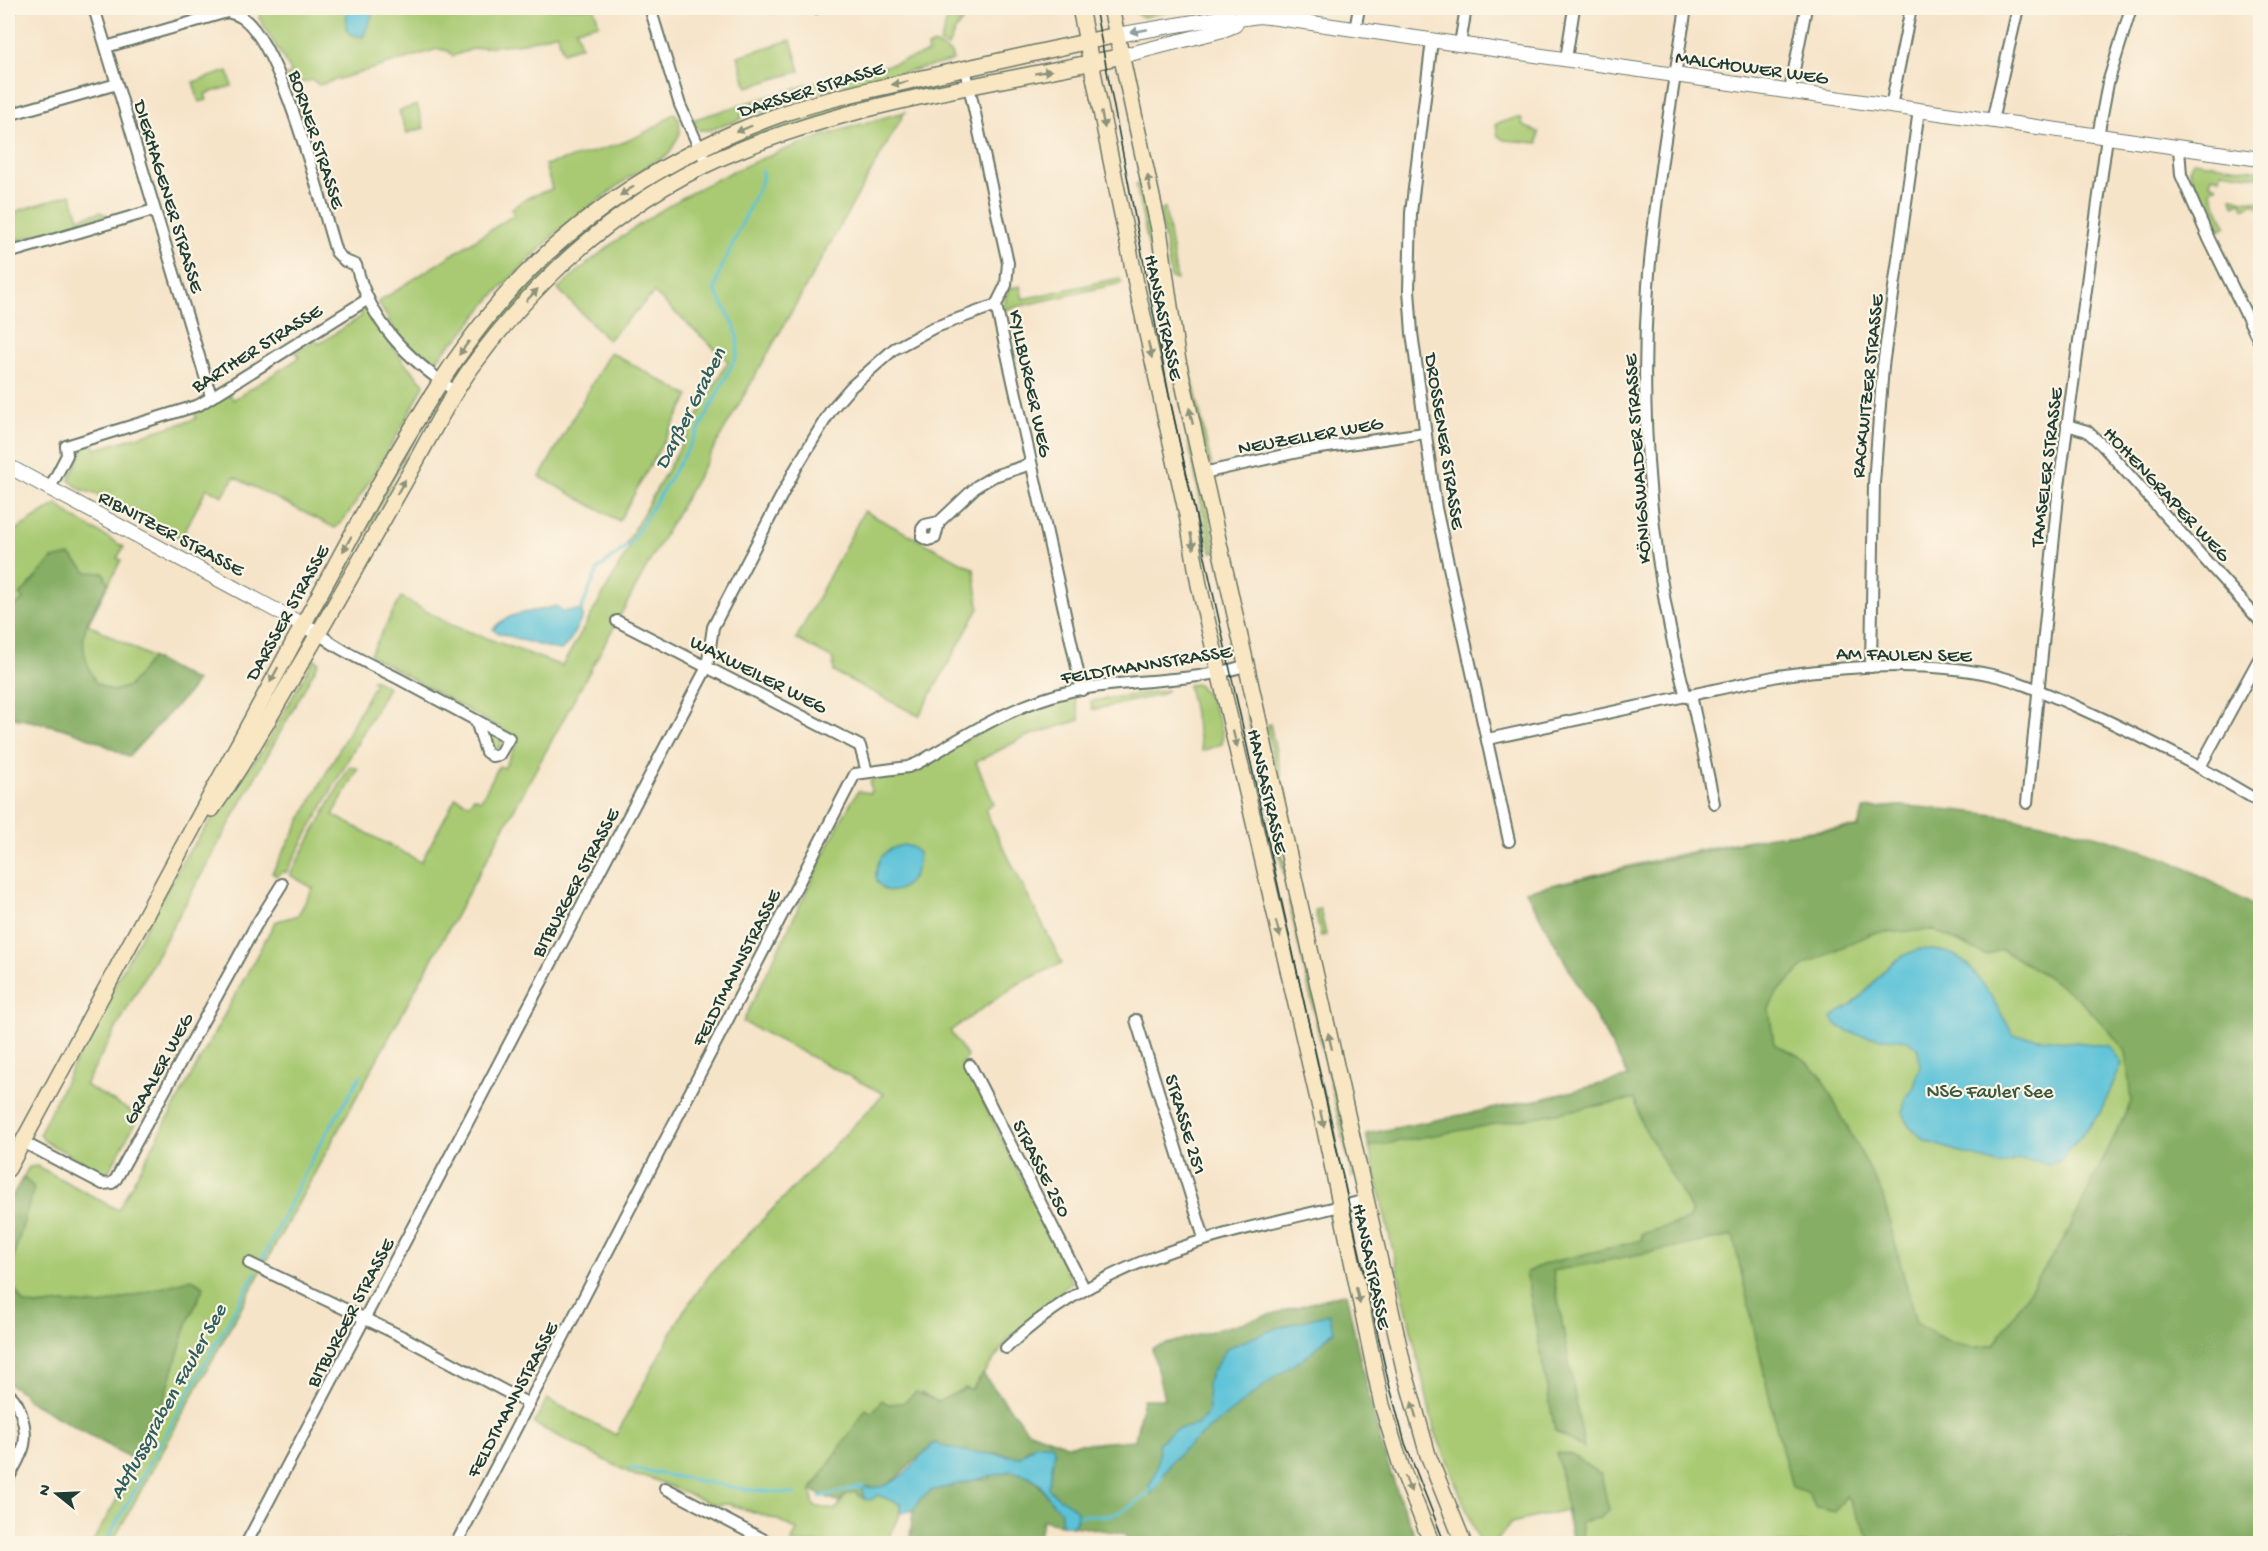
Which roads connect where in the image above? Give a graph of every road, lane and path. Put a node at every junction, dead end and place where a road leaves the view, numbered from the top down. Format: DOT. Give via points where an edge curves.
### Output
graph roads {
  1 [pos="94,8"];
  2 [pos="650,8"];
  3 [pos="1080,8"];
  4 [pos="1111,8"];
  5 [pos="1359,8"];
  6 [pos="1466,8"];
  7 [pos="1574,8"];
  8 [pos="1686,8"];
  9 [pos="1806,8"];
  10 [pos="1911,8"];
  11 [pos="2018,8"];
  12 [pos="2131,8"];
  13 [pos="1247,15"];
  14 [pos="1355,30"];
  15 [pos="1117,35"];
  16 [pos="1432,40"];
  17 [pos="1087,42"];
  18 [pos="1460,44"];
  19 [pos="106,48"];
  20 [pos="1122,56"];
  21 [pos="1566,59"];
  22 [pos="1091,63"];
  23 [pos="965,68"];
  24 [pos="1676,75"];
  25 [pos="117,84"];
  26 [pos="969,86"];
  27 [pos="1790,91"];
  28 [pos="1891,106"];
  29 [pos="1919,110"];
  30 [pos="8,115"];
  31 [pos="1992,121"];
  32 [pos="2103,136"];
  33 [pos="2179,148"];
  34 [pos="700,149"];
  35 [pos="2260,159"];
  36 [pos="707,165"];
  37 [pos="154,210"];
  38 [pos="8,252"];
  39 [pos="368,298"];
  40 [pos="996,305"];
  41 [pos="2260,343"];
  42 [pos="440,381"];
  43 [pos="456,392"];
  44 [pos="211,396"];
  45 [pos="2067,425"];
  46 [pos="1424,433"];
  47 [pos="1031,464"];
  48 [pos="8,466"];
  49 [pos="1203,473"];
  50 [pos="50,488"];
  51 [pos="939,522"];
  52 [pos="617,621"];
  53 [pos="2260,621"];
  54 [pos="302,624"];
  55 [pos="318,633"];
  56 [pos="2260,657"];
  57 [pos="1247,665"];
  58 [pos="707,667"];
  59 [pos="1871,667"];
  60 [pos="1220,674"];
  61 [pos="1082,690"];
  62 [pos="2040,691"];
  63 [pos="1688,696"];
  64 [pos="476,721"];
  65 [pos="1488,739"];
  66 [pos="2200,767"];
  67 [pos="867,772"];
  68 [pos="2260,802"];
  69 [pos="1714,803"];
  70 [pos="2027,803"];
  71 [pos="1509,841"];
  72 [pos="171,865"];
  73 [pos="282,884"];
  74 [pos="1136,1020"];
  75 [pos="970,1065"];
  76 [pos="23,1142"];
  77 [pos="8,1169"];
  78 [pos="1367,1200"];
  79 [pos="1338,1207"];
  80 [pos="1204,1238"];
  81 [pos="249,1263"];
  82 [pos="1084,1288"];
  83 [pos="364,1321"];
  84 [pos="1006,1348"];
  85 [pos="8,1393"];
  86 [pos="529,1404"];
  87 [pos="8,1479"];
  88 [pos="665,1488"];
  89 [pos="246,1544"];
  90 [pos="456,1544"];
  91 [pos="772,1544"];
  92 [pos="1432,1544"];
  93 [pos="1464,1544"];
  1 -- 19 [label="street, DIERHAGENER STRASSE"];
  2 -- 34 [label="street" via="680,105"];
  3 -- 17 [label="main road, HANSASTRASSE"];
  4 -- 15 [label="main road, HANSASTRASSE"];
  5 -- 14 [label="street"];
  6 -- 18 [label="street"];
  7 -- 21 [label="street"];
  8 -- 24 [label="street, KÖNIGSWALDER STRASSE"];
  9 -- 27 [label="street"];
  10 -- 28 [label="street"];
  11 -- 31 [label="street"];
  12 -- 32 [label="street, TAMSELER STRASSE" via="2110,74"];
  13 -- 14 [label="street, MALCHOWER WEG"];
  13 -- 15 [label="street, MALCHOWER WEG, one-way"];
  13 -- 20 [label="street" via="1222,30"];
  14 -- 16 [label="street, MALCHOWER WEG"];
  15 -- 17 [label="main road, DARSSER STRASSE"];
  15 -- 20 [label="main road, HANSASTRASSE"];
  16 -- 18 [label="street, MALCHOWER WEG"];
  16 -- 46 [label="street, DROSSENER STRASSE" via="1410,238 1412,333"];
  17 -- 22 [label="main road, HANSASTRASSE"];
  17 -- 23 [label="main road, DARSSER STRASSE"];
  18 -- 21 [label="street, MALCHOWER WEG"];
  19 -- 25 [label="street, DIERHAGENER STRASSE"];
  19 -- 39 [label="street, BORNER STRASSE" via="228,12 245,20 282,80 336,252 356,265"];
  20 -- 22 [label="main road, DARSSER STRASSE"];
  49 -- 20 [label="main road, HANSASTRASSE, one-way" via="1176,349 1159,229"];
  21 -- 24 [label="street, MALCHOWER WEG"];
  26 -- 22 [label="main road, DARSSER STRASSE, one-way"];
  22 -- 60 [label="main road, HANSASTRASSE, one-way"];
  23 -- 26 [label="street"];
  23 -- 34 [label="main road, DARSSER STRASSE, one-way" via="790,112"];
  24 -- 27 [label="street, MALCHOWER WEG"];
  24 -- 63 [label="street, KÖNIGSWALDER STRASSE" via="1648,288 1647,414 1654,525 1672,641"];
  25 -- 30 [label="street"];
  25 -- 37 [label="street, DIERHAGENER STRASSE"];
  26 -- 36 [label="main road, DARSSER STRASSE" via="837,116"];
  26 -- 40 [label="street, KYLLBURGER WEG" via="1008,263 1006,285"];
  27 -- 28 [label="street, MALCHOWER WEG"];
  28 -- 29 [label="street, MALCHOWER WEG"];
  29 -- 31 [label="street, MALCHOWER WEG"];
  29 -- 59 [label="street, RACKWITZER STRASSE" via="1883,366 1874,483"];
  31 -- 32 [label="street, MALCHOWER WEG"];
  32 -- 33 [label="street, MALCHOWER WEG"];
  32 -- 45 [label="street, TAMSELER STRASSE"];
  33 -- 35 [label="street, MALCHOWER WEG"];
  33 -- 41 [label="street" via="2181,175"];
  34 -- 36 [label="street"];
  34 -- 42 [label="main road, DARSSER STRASSE, one-way" via="625,193 552,249 505,296"];
  43 -- 36 [label="main road, DARSSER STRASSE, one-way" via="502,329 571,255 644,199"];
  37 -- 38 [label="street"];
  37 -- 44 [label="street, DIERHAGENER STRASSE"];
  39 -- 42 [label="street, BORNER STRASSE" via="399,348"];
  39 -- 44 [label="street, BARTHER STRASSE"];
  40 -- 47 [label="street, KYLLBURGER WEG"];
  40 -- 58 [label="street, BITBURGER STRASSE" via="943,323 894,349 831,410 796,468 713,627"];
  42 -- 43 [label="street"];
  42 -- 54 [label="main road, DARSSER STRASSE, one-way"];
  55 -- 43 [label="main road, DARSSER STRASSE, one-way"];
  44 -- 50 [label="street, BARTHER STRASSE" via="189,409 66,446 67,454"];
  45 -- 53 [label="street, HOHENGRAPER WEG" via="2087,431 2098,441"];
  45 -- 62 [label="street, TAMSELER STRASSE"];
  46 -- 49 [label="street, NEUZELLER WEG" via="1307,450"];
  46 -- 65 [label="street, DROSSENER STRASSE" via="1436,508"];
  47 -- 51 [label="street" via="977,486"];
  47 -- 61 [label="street, KYLLBURGER WEG"];
  48 -- 50 [label="street, RIBNITZER STRASSE"];
  49 -- 57 [label="main road, HANSASTRASSE"];
  50 -- 54 [label="street, RIBNITZER STRASSE"];
  52 -- 58 [label="street, WAXWEILER WEG"];
  54 -- 55 [label="street, RIBNITZER STRASSE"];
  54 -- 72 [label="main road, DARSSER STRASSE, one-way"];
  55 -- 64 [label="street, DARSSER STRASSE"];
  55 -- 72 [label="main road, DARSSER STRASSE" via="253,747"];
  56 -- 66 [label="street"];
  57 -- 60 [label="street, FELDTMANNSTRASSE"];
  78 -- 57 [label="main road, HANSASTRASSE, one-way"];
  58 -- 67 [label="street, WAXWEILER WEG" via="860,746"];
  58 -- 83 [label="street, BITBURGER STRASSE"];
  59 -- 62 [label="street, AM FAULEN SEE" via="1975,671"];
  59 -- 63 [label="street, AM FAULEN SEE" via="1778,676"];
  60 -- 61 [label="street, FELDTMANNSTRASSE"];
  60 -- 79 [label="main road, HANSASTRASSE, one-way" via="1323,1121"];
  61 -- 67 [label="street, FELDTMANNSTRASSE" via="1018,707 918,763"];
  62 -- 66 [label="street, AM FAULEN SEE"];
  62 -- 70 [label="street, TAMSELER STRASSE"];
  63 -- 65 [label="street, AM FAULEN SEE"];
  63 -- 69 [label="street, KÖNIGSWALDER STRASSE"];
  65 -- 71 [label="street, DROSSENER STRASSE"];
  66 -- 68 [label="street, AM FAULEN SEE"];
  67 -- 86 [label="street, FELDTMANNSTRASSE" via="855,774"];
  72 -- 76 [label="main road, DARSSER STRASSE"];
  73 -- 76 [label="street, GRAALER WEG" via="116,1179 103,1184"];
  74 -- 80 [label="street, STRASSE 251"];
  75 -- 82 [label="street, STRASSE 250"];
  76 -- 77 [label="main road, DARSSER STRASSE"];
  78 -- 79 [label="street"];
  93 -- 78 [label="main road, HANSASTRASSE, one-way" via="1419,1427"];
  79 -- 80 [label="street"];
  79 -- 92 [label="main road, HANSASTRASSE, one-way" via="1382,1405"];
  80 -- 82 [label="street" via="1159,1253"];
  81 -- 83 [label="street"];
  82 -- 84 [label="street"];
  83 -- 86 [label="street" via="403,1337"];
  83 -- 89 [label="street, BITBURGER STRASSE"];
  85 -- 87 [label="street" via="19,1404 27,1434 24,1449"];
  86 -- 90 [label="street, FELDTMANNSTRASSE"];
  88 -- 91 [label="street"];
}
